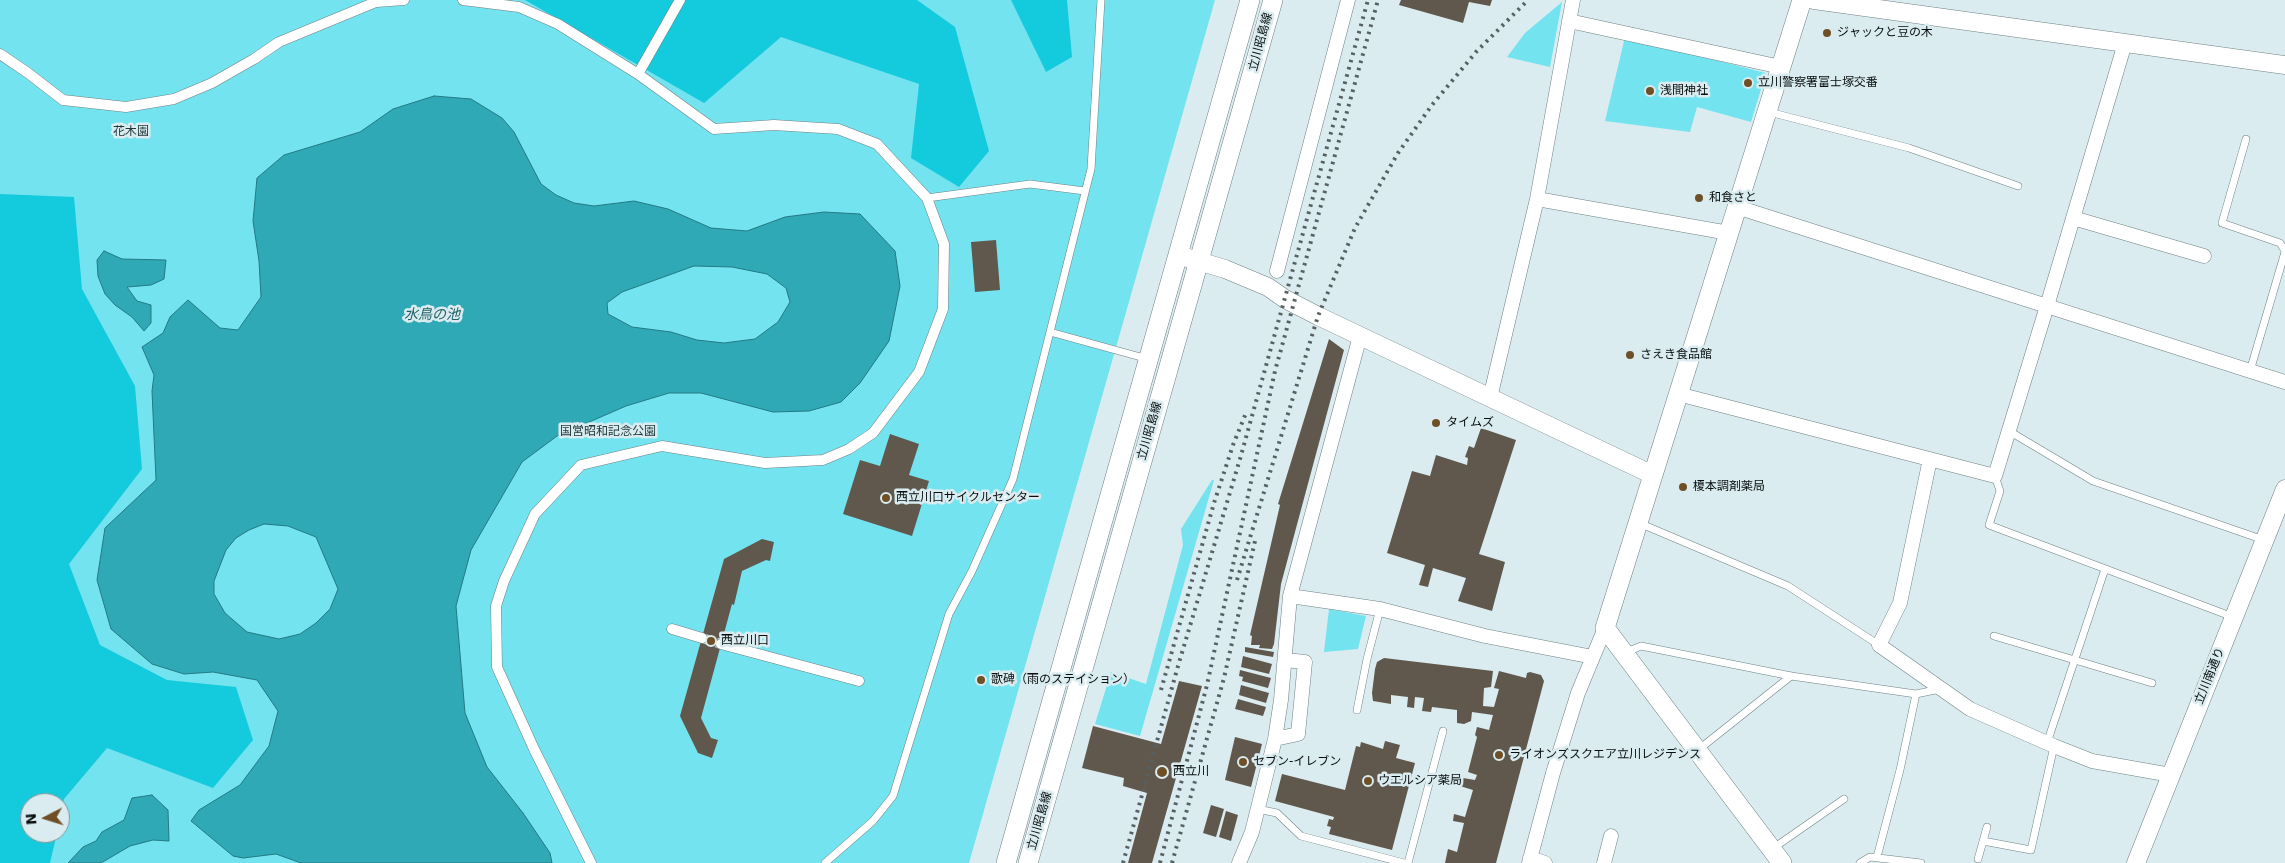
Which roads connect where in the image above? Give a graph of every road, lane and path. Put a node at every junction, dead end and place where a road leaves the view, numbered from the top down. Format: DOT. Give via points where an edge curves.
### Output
graph roads {
  1 [pos="404,0"];
  2 [pos="463,0"];
  3 [pos="680,0"];
  4 [pos="1101,0"];
  5 [pos="1250,0"];
  6 [pos="1273,0"];
  7 [pos="1348,0"];
  8 [pos="1573,0"];
  9 [pos="1802,0"];
  10 [pos="1814,0"];
  11 [pos="1569,21"];
  12 [pos="2124,43"];
  13 [pos="0,54"];
  14 [pos="2285,65"];
  15 [pos="1781,67"];
  16 [pos="638,74"];
  17 [pos="1767,111"];
  18 [pos="2246,139"];
  19 [pos="2018,186"];
  20 [pos="1085,191"];
  21 [pos="927,198"];
  22 [pos="1537,198"];
  23 [pos="1737,207"];
  24 [pos="2073,218"];
  25 [pos="1729,232"];
  26 [pos="2285,251"];
  27 [pos="1178,256"];
  28 [pos="2204,256"];
  29 [pos="1199,261"];
  30 [pos="1277,271"];
  31 [pos="2047,306"];
  32 [pos="1050,332"];
  33 [pos="1360,336"];
  34 [pos="1149,359"];
  35 [pos="2250,371"];
  36 [pos="2285,382"];
  37 [pos="1678,394"];
  38 [pos="1490,398"];
  39 [pos="2009,431"];
  40 [pos="1930,460"];
  41 [pos="1653,475"];
  42 [pos="1995,476"];
  43 [pos="2285,489"];
  44 [pos="1639,523"];
  45 [pos="2265,540"];
  46 [pos="2105,569"];
  47 [pos="1290,596"];
  48 [pos="1380,609"];
  49 [pos="2234,617"];
  50 [pos="1605,628"];
  51 [pos="672,630"];
  52 [pos="1994,636"];
  53 [pos="702,638"];
  54 [pos="721,644"];
  55 [pos="1880,645"];
  56 [pos="1624,653"];
  57 [pos="1593,657"];
  58 [pos="1285,660"];
  59 [pos="2075,660"];
  60 [pos="1791,676"];
  61 [pos="859,681"];
  62 [pos="2152,683"];
  63 [pos="1940,689"];
  64 [pos="1916,694"];
  65 [pos="1357,710"];
  66 [pos="1443,730"];
  67 [pos="1274,739"];
  68 [pos="2050,745"];
  69 [pos="1697,751"];
  70 [pos="2171,775"];
  71 [pos="1844,799"];
  72 [pos="1258,809"];
  73 [pos="1986,826"];
  74 [pos="1611,836"];
  75 [pos="1983,840"];
  76 [pos="1777,856"];
  77 [pos="1877,857"];
  78 [pos="1978,859"];
  79 [pos="1530,861"];
  80 [pos="591,863"];
  81 [pos="825,863"];
  82 [pos="1006,863"];
  83 [pos="1028,863"];
  84 [pos="1239,863"];
  85 [pos="1404,863"];
  86 [pos="1408,863"];
  87 [pos="1545,863"];
  88 [pos="1604,863"];
  89 [pos="1860,863"];
  90 [pos="1921,863"];
  91 [pos="2136,863"];
  1 -- 13 [label="street" via="376,2 279,42 212,83 174,98 126,107 63,100"];
  2 -- 16 [label="street" via="519,7 558,24"];
  3 -- 16 [label="street"];
  4 -- 20 [label="lane" via="1091,169"];
  5 -- 27 [label="main road, 立川昭島線"];
  6 -- 29 [label="main road, 立川昭島線"];
  7 -- 30 [label="street"];
  8 -- 11 [label="street"];
  9 -- 15 [label="main road"];
  10 -- 12 [label="street"];
  11 -- 15 [label="street"];
  11 -- 22 [label="street"];
  12 -- 14 [label="street"];
  12 -- 24 [label="street"];
  15 -- 17 [label="main road"];
  16 -- 21 [label="street" via="714,129 774,125 838,129 877,144"];
  17 -- 19 [label="lane" via="1909,148"];
  17 -- 23 [label="main road"];
  18 -- 26 [label="lane" via="2222,223 2280,243"];
  20 -- 21 [label="lane" via="1030,184"];
  20 -- 32 [label="lane"];
  21 -- 80 [label="street" via="944,244 943,309 919,372 873,434 823,460 765,463 662,446 581,465 535,514 496,606 497,668"];
  22 -- 25 [label="street"];
  22 -- 38 [label="street"];
  23 -- 25 [label="main road"];
  23 -- 31 [label="street"];
  24 -- 28 [label="street"];
  24 -- 31 [label="street"];
  25 -- 37 [label="main road"];
  26 -- 35 [label="lane"];
  27 -- 29 [label="street"];
  27 -- 34 [label="main road, 立川昭島線"];
  29 -- 33 [label="street" via="1268,287"];
  29 -- 83 [label="main road, 立川昭島線"];
  31 -- 35 [label="street"];
  31 -- 39 [label="street"];
  32 -- 34 [label="lane"];
  32 -- 81 [label="lane" via="1013,479 949,614 892,796 873,822"];
  33 -- 38 [label="street"];
  33 -- 47 [label="street"];
  34 -- 82 [label="main road, 立川昭島線"];
  35 -- 36 [label="street"];
  37 -- 40 [label="street"];
  37 -- 41 [label="main road"];
  38 -- 41 [label="street"];
  39 -- 42 [label="street"];
  39 -- 45 [label="lane" via="2094,481"];
  40 -- 42 [label="street"];
  40 -- 55 [label="street" via="1900,603"];
  41 -- 44 [label="main road"];
  42 -- 46 [label="lane" via="2000,491 1989,525"];
  43 -- 45 [label="street, 立川南通り"];
  44 -- 50 [label="main road"];
  44 -- 55 [label="lane" via="1788,586"];
  45 -- 49 [label="street, 立川南通り"];
  46 -- 49 [label="lane"];
  46 -- 59 [label="lane"];
  47 -- 48 [label="street"];
  47 -- 58 [label="street"];
  48 -- 57 [label="street" via="1485,636"];
  48 -- 65 [label="lane"];
  49 -- 70 [label="street, 立川南通り"];
  50 -- 56 [label="main road"];
  50 -- 57 [label="street"];
  51 -- 53 [label="street"];
  52 -- 59 [label="lane"];
  54 -- 61 [label="street"];
  55 -- 63 [label="street"];
  56 -- 60 [label="lane" via="1641,646"];
  56 -- 69 [label="main road"];
  57 -- 79 [label="street" via="1578,692"];
  58 -- 67 [label="street" via="1282,700"];
  58 -- 67 [label="street" via="1305,662 1298,734"];
  59 -- 62 [label="lane"];
  59 -- 68 [label="lane"];
  60 -- 64 [label="lane"];
  60 -- 69 [label="lane"];
  63 -- 64 [label="lane"];
  63 -- 68 [label="street" via="1970,708"];
  64 -- 77 [label="lane"];
  66 -- 86 [label="lane"];
  67 -- 72 [label="street"];
  68 -- 70 [label="street" via="2092,761"];
  68 -- 75 [label="lane" via="2031,850"];
  69 -- 76 [label="main road"];
  70 -- 91 [label="street, 立川南通り"];
  71 -- 76 [label="lane"];
  72 -- 84 [label="street"];
  72 -- 85 [label="lane" via="1277,813 1301,836"];
  73 -- 75 [label="lane"];
  74 -- 88 [label="street"];
  75 -- 78 [label="lane"];
  77 -- 89 [label="lane"];
  77 -- 90 [label="lane"];
  79 -- 87 [label="street"];
}
